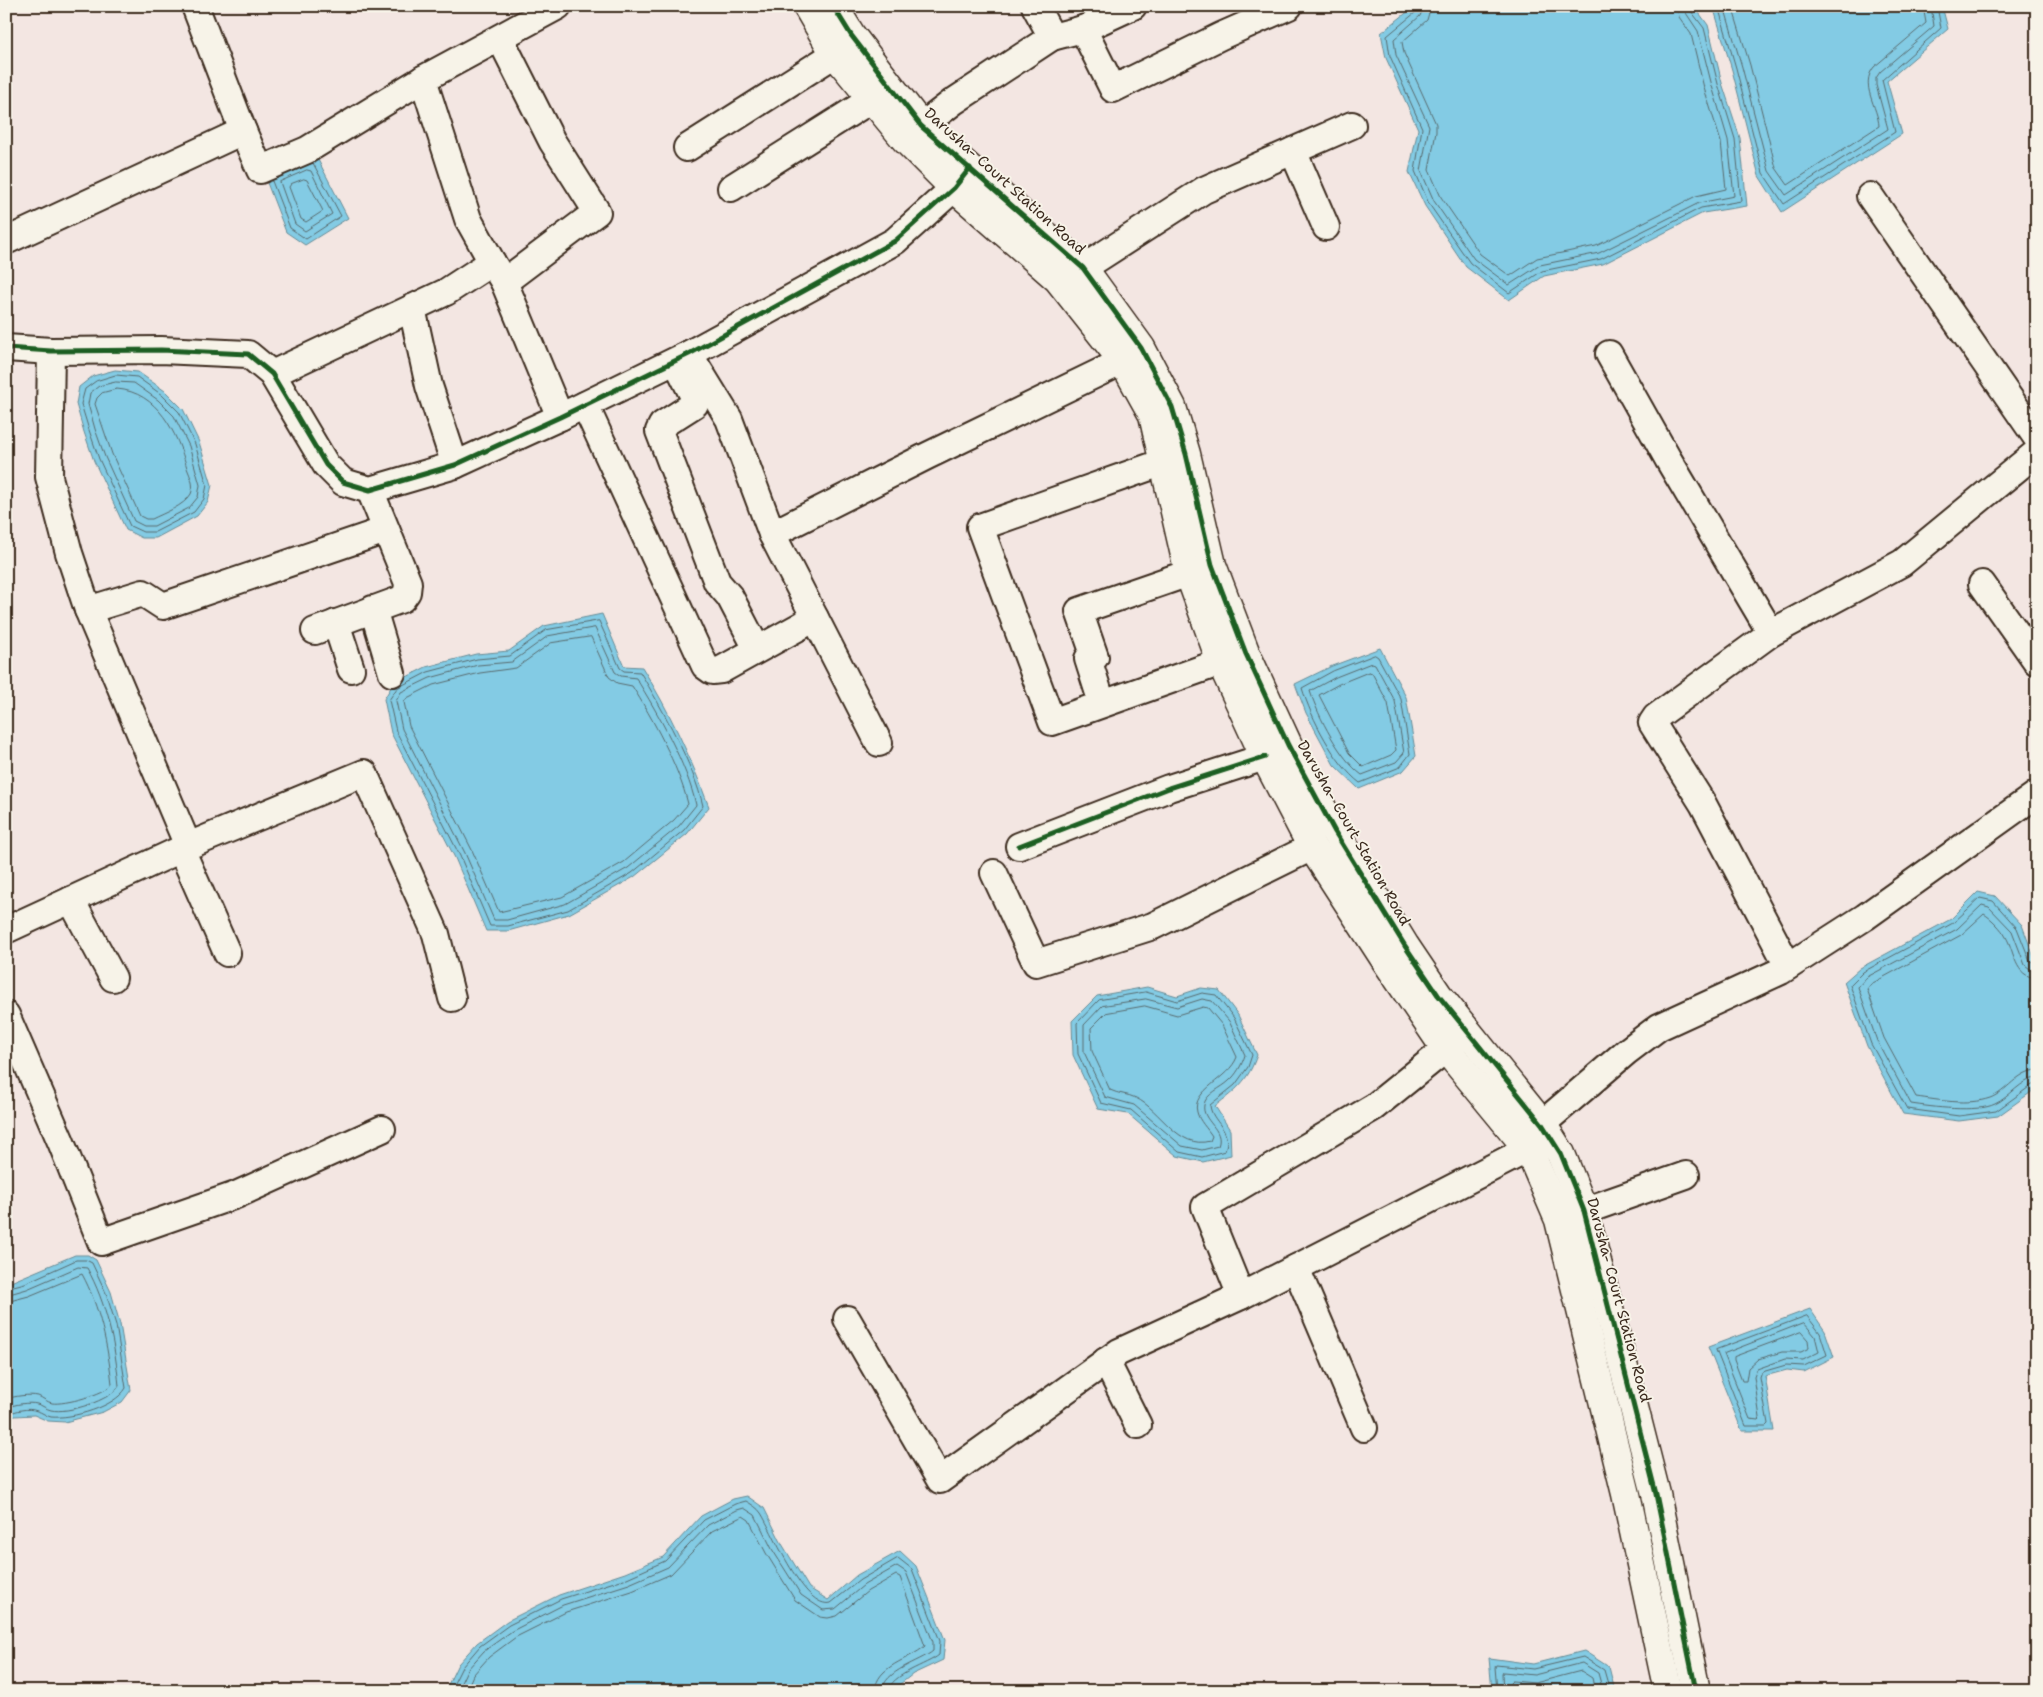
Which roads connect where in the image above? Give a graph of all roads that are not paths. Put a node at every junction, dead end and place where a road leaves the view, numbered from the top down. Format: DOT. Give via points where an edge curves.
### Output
graph roads {
  1 [pos="195,6"];
  2 [pos="558,6"];
  3 [pos="807,6"];
  4 [pos="833,6"];
  5 [pos="1036,6"];
  6 [pos="1133,6"];
  7 [pos="1289,6"];
  8 [pos="1083,29"];
  9 [pos="1052,37"];
  10 [pos="500,38"];
  11 [pos="835,54"];
  12 [pos="423,79"];
  13 [pos="872,99"];
  14 [pos="1352,125"];
  15 [pos="243,131"];
  16 [pos="913,132"];
  17 [pos="687,148"];
  18 [pos="1293,151"];
  19 [pos="962,178"];
  20 [pos="731,188"];
  21 [pos="1870,196"];
  22 [pos="1326,226"];
  23 [pos="6,241"];
  24 [pos="1083,268"];
  25 [pos="498,272"];
  26 [pos="412,308"];
  27 [pos="6,348"];
  28 [pos="51,351"];
  29 [pos="1609,354"];
  30 [pos="682,357"];
  31 [pos="1123,361"];
  32 [pos="272,374"];
  33 [pos="586,405"];
  34 [pos="560,417"];
  35 [pos="2037,438"];
  36 [pos="2037,452"];
  37 [pos="1164,462"];
  38 [pos="455,465"];
  39 [pos="370,490"];
  40 [pos="386,530"];
  41 [pos="772,534"];
  42 [pos="1189,573"];
  43 [pos="1982,584"];
  44 [pos="373,609"];
  45 [pos="88,610"];
  46 [pos="815,618"];
  47 [pos="1771,633"];
  48 [pos="757,649"];
  49 [pos="1233,658"];
  50 [pos="2037,662"];
  51 [pos="350,669"];
  52 [pos="392,673"];
  53 [pos="1102,703"];
  54 [pos="879,743"];
  55 [pos="1265,757"];
  56 [pos="2037,794"];
  57 [pos="1019,846"];
  58 [pos="184,847"];
  59 [pos="1312,847"];
  60 [pos="994,873"];
  61 [pos="72,900"];
  62 [pos="6,930"];
  63 [pos="227,953"];
  64 [pos="1788,966"];
  65 [pos="113,978"];
  66 [pos="452,998"];
  67 [pos="6,1015"];
  68 [pos="1467,1032"];
  69 [pos="1445,1048"];
  70 [pos="382,1130"];
  71 [pos="1547,1130"];
  72 [pos="1529,1150"];
  73 [pos="1686,1175"];
  74 [pos="1584,1211"];
  75 [pos="1296,1268"];
  76 [pos="1241,1296"];
  77 [pos="847,1319"];
  78 [pos="1106,1361"];
  79 [pos="1138,1425"];
  80 [pos="1364,1428"];
  81 [pos="1668,1691"];
  82 [pos="1696,1691"];
  1 -- 15 [label="street"];
  2 -- 10 [label="street"];
  3 -- 11 [label="street, Darusha- Court Station Road"];
  4 -- 16 [label="street, Darusha- Court Station Road"];
  5 -- 9 [label="street"];
  6 -- 8 [label="street"];
  7 -- 8 [label="street" via="1114,89"];
  8 -- 9 [label="street"];
  9 -- 16 [label="street"];
  10 -- 12 [label="street"];
  10 -- 25 [label="street" via="552,141 597,212"];
  11 -- 13 [label="street, Darusha- Court Station Road"];
  11 -- 17 [label="street"];
  12 -- 15 [label="street" via="307,150 260,170"];
  12 -- 25 [label="street" via="468,219"];
  13 -- 16 [label="street, Darusha- Court Station Road"];
  13 -- 20 [label="street"];
  14 -- 18 [label="street"];
  15 -- 23 [label="street"];
  16 -- 19 [label="street, Darusha- Court Station Road"];
  18 -- 22 [label="street"];
  18 -- 24 [label="street" via="1204,190"];
  19 -- 24 [label="street, Darusha- Court Station Road"];
  19 -- 30 [label="street" via="895,241"];
  19 -- 31 [label="street, Darusha- Court Station Road" via="1058,279"];
  21 -- 35 [label="street"];
  24 -- 49 [label="street, Darusha- Court Station Road" via="1141,348 1172,407 1186,454"];
  25 -- 26 [label="street"];
  25 -- 34 [label="street"];
  26 -- 32 [label="street"];
  26 -- 38 [label="street" via="429,386"];
  27 -- 28 [label="street"];
  28 -- 32 [label="street" via="161,350 248,354"];
  28 -- 45 [label="street" via="49,477"];
  29 -- 47 [label="street"];
  30 -- 33 [label="street"];
  30 -- 41 [label="street" via="728,419"];
  30 -- 48 [label="street" via="696,401 692,408 659,431 717,582 730,598"];
  31 -- 37 [label="street, Darusha- Court Station Road" via="1152,415"];
  31 -- 41 [label="street"];
  32 -- 39 [label="street" via="326,466 343,482"];
  33 -- 34 [label="street"];
  33 -- 48 [label="street" via="704,666 712,671 721,670"];
  34 -- 38 [label="street"];
  36 -- 47 [label="street" via="1902,563"];
  37 -- 42 [label="street, Darusha- Court Station Road"];
  37 -- 53 [label="street" via="980,527 1052,722"];
  38 -- 39 [label="street"];
  39 -- 40 [label="street"];
  40 -- 44 [label="street" via="408,582 407,592 402,599"];
  40 -- 45 [label="street" via="163,606 143,593"];
  41 -- 46 [label="street"];
  42 -- 49 [label="street, Darusha- Court Station Road"];
  42 -- 53 [label="street" via="1079,611 1095,657 1088,659"];
  43 -- 50 [label="street"];
  44 -- 51 [label="street" via="326,627"];
  44 -- 52 [label="street"];
  45 -- 58 [label="street"];
  46 -- 48 [label="street"];
  46 -- 54 [label="street"];
  47 -- 64 [label="street" via="1652,723 1703,804"];
  49 -- 53 [label="street"];
  49 -- 55 [label="street, Darusha- Court Station Road"];
  49 -- 68 [label="street, Darusha- Court Station Road" via="1288,745 1405,946"];
  55 -- 57 [label="street" via="1169,788"];
  55 -- 59 [label="street, Darusha- Court Station Road"];
  56 -- 64 [label="street" via="1866,918"];
  58 -- 61 [label="street"];
  58 -- 63 [label="street"];
  58 -- 66 [label="street" via="364,773 436,934"];
  59 -- 60 [label="street" via="1153,926 1036,962"];
  59 -- 69 [label="street, Darusha- Court Station Road"];
  61 -- 62 [label="street"];
  61 -- 65 [label="street"];
  64 -- 71 [label="street" via="1659,1027 1626,1052"];
  67 -- 70 [label="street" via="101,1242 236,1196"];
  68 -- 69 [label="street"];
  68 -- 71 [label="street, Darusha- Court Station Road"];
  69 -- 72 [label="street, Darusha- Court Station Road"];
  69 -- 76 [label="street" via="1374,1107 1205,1207"];
  71 -- 72 [label="street"];
  71 -- 74 [label="street, Darusha- Court Station Road" via="1561,1154"];
  72 -- 75 [label="street"];
  72 -- 81 [label="street, Darusha- Court Station Road" via="1559,1220 1626,1494"];
  73 -- 74 [label="street"];
  74 -- 82 [label="street, Darusha- Court Station Road" via="1656,1494"];
  75 -- 76 [label="street"];
  75 -- 80 [label="street"];
  76 -- 78 [label="street"];
  77 -- 78 [label="street" via="940,1480"];
  78 -- 79 [label="street"];
}
